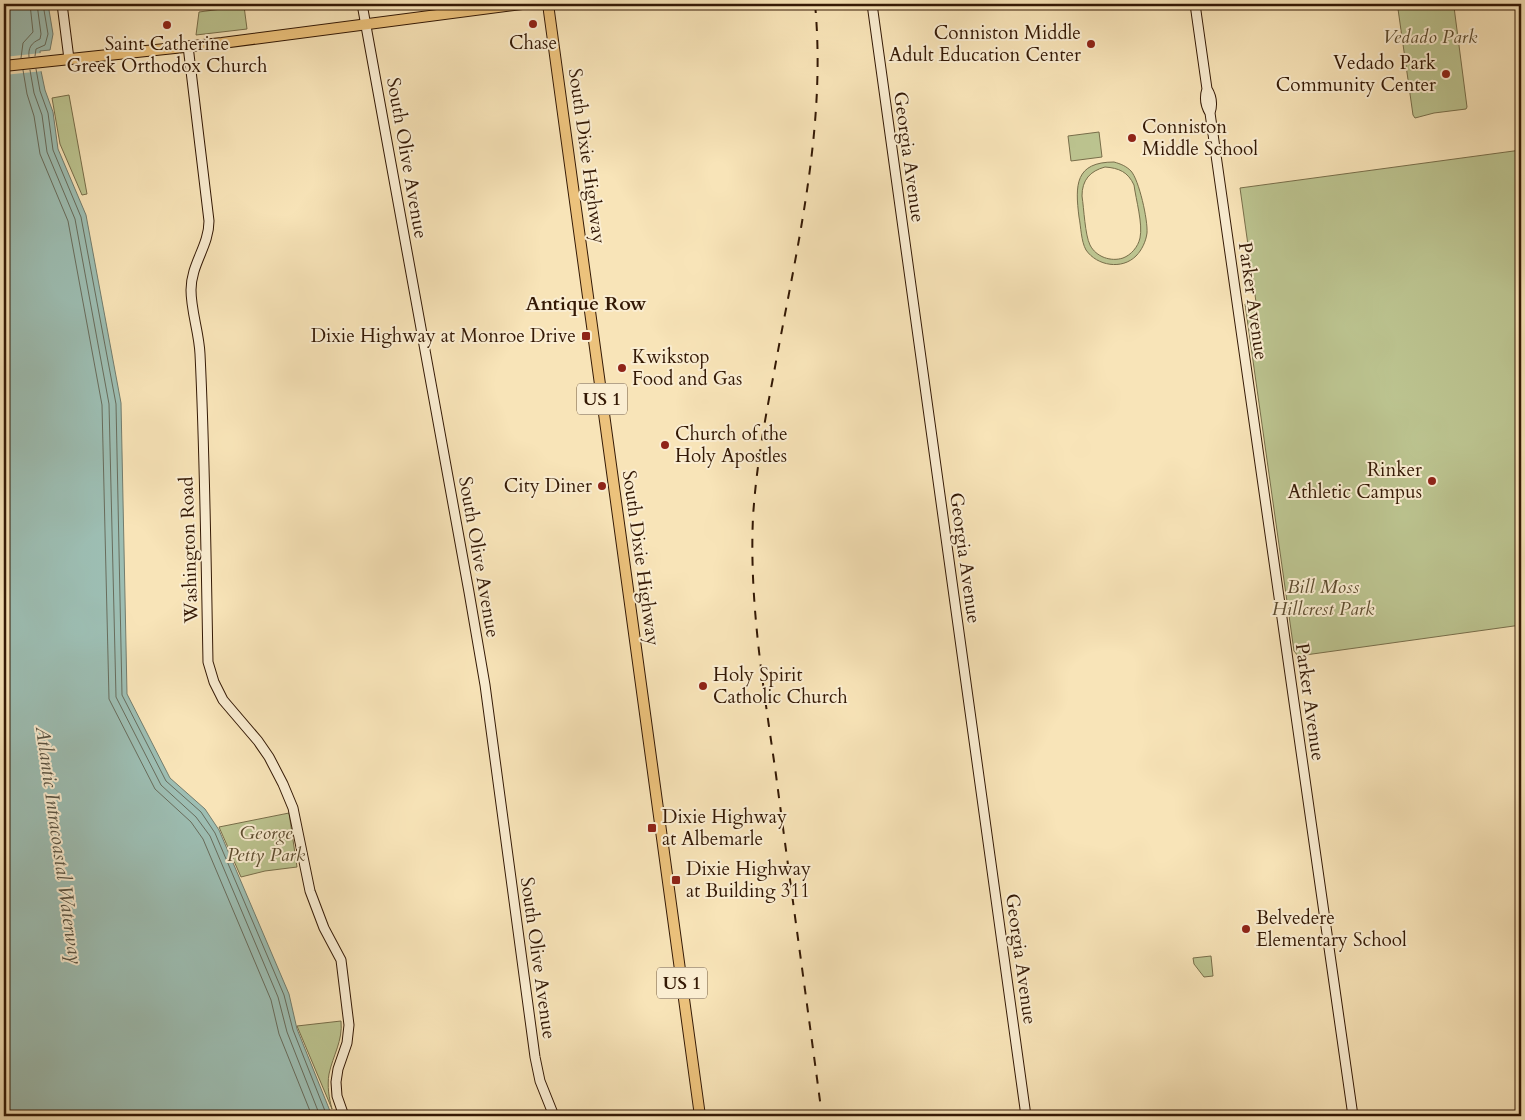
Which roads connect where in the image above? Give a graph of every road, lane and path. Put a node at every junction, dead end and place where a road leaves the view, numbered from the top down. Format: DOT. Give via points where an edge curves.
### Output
graph roads {
  1 [pos="62,4"];
  2 [pos="362,4"];
  3 [pos="522,4"];
  4 [pos="548,4"];
  5 [pos="872,4"];
  6 [pos="1194,4"];
  7 [pos="366,24"];
  8 [pos="188,46"];
  9 [pos="69,59"];
  10 [pos="4,66"];
  11 [pos="344,1116"];
  12 [pos="554,1116"];
  13 [pos="700,1116"];
  14 [pos="1026,1116"];
  15 [pos="1353,1116"];
  1 -- 9 [label="street"];
  2 -- 7 [label="street, South Olive Avenue"];
  3 -- 7 [label="main road"];
  4 -- 13 [label="main road, South Dixie Highway / US 1"];
  5 -- 14 [label="street, Georgia Avenue"];
  6 -- 15 [label="street, Parker Avenue" via="1207,89 1204,95 1210,113"];
  7 -- 8 [label="main road"];
  7 -- 12 [label="street, South Olive Avenue" via="485,685 536,1057 542,1086"];
  8 -- 9 [label="main road"];
  8 -- 11 [label="street, Washington Road" via="209,221 207,240 192,274 191,291 200,352 208,662 219,693 269,757 293,808 310,891 340,960 349,1025 336,1082"];
  9 -- 10 [label="main road"];
}
